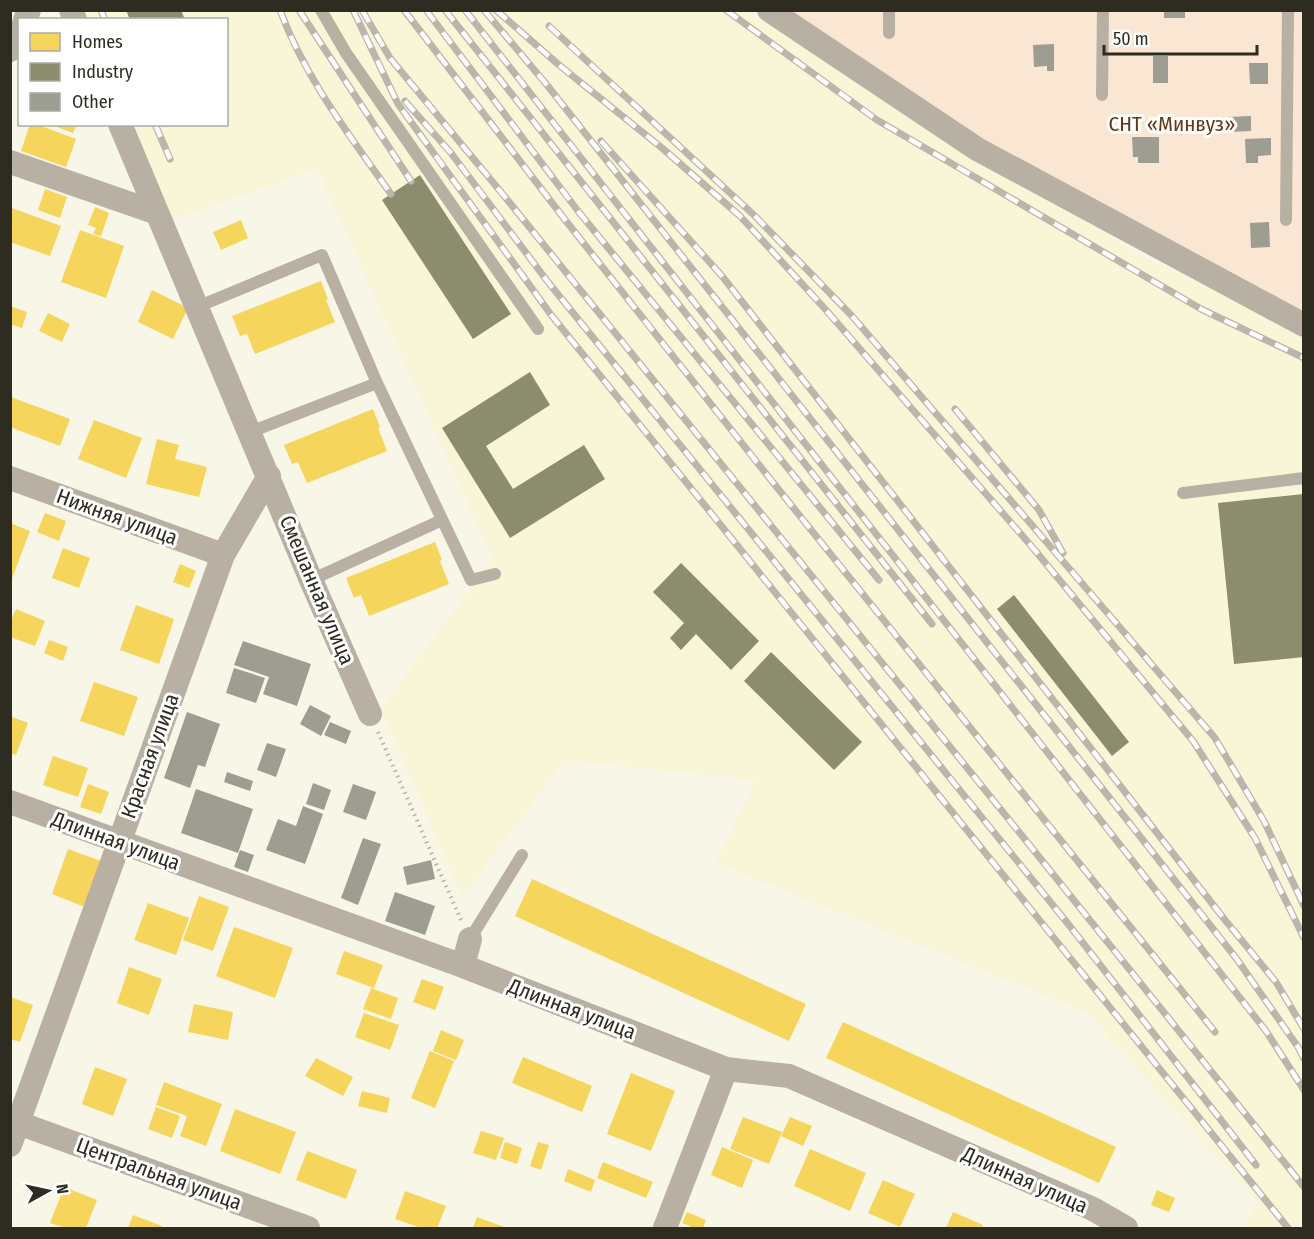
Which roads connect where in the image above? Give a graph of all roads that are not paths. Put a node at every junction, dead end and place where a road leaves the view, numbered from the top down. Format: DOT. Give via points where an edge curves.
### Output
graph roads {
  1 [pos="321,10"];
  2 [pos="769,10"];
  3 [pos="889,10"];
  4 [pos="1103,10"];
  5 [pos="1288,10"];
  6 [pos="889,33"];
  7 [pos="18,34"];
  8 [pos="10,50"];
  9 [pos="1102,95"];
  10 [pos="121,126"];
  11 [pos="10,162"];
  12 [pos="157,213"];
  13 [pos="1286,220"];
  14 [pos="197,307"];
  15 [pos="1304,325"];
  16 [pos="538,329"];
  17 [pos="376,383"];
  18 [pos="250,432"];
  19 [pos="269,476"];
  20 [pos="10,478"];
  21 [pos="1304,478"];
  22 [pos="1183,493"];
  23 [pos="442,520"];
  24 [pos="223,555"];
  25 [pos="495,574"];
  26 [pos="311,580"];
  27 [pos="370,714"];
  28 [pos="10,802"];
  29 [pos="118,841"];
  30 [pos="522,855"];
  31 [pos="470,939"];
  32 [pos="463,966"];
  33 [pos="726,1069"];
  34 [pos="13,1129"];
  35 [pos="308,1228"];
  36 [pos="665,1228"];
  37 [pos="1126,1228"];
  1 -- 16 [label="lane" via="346,53"];
  2 -- 15 [label="street" via="977,148"];
  3 -- 6 [label="lane"];
  4 -- 9 [label="lane"];
  5 -- 13 [label="lane"];
  7 -- 8 [label="street"];
  10 -- 12 [label="street, Смешанная улица"];
  11 -- 12 [label="street"];
  12 -- 14 [label="street, Смешанная улица"];
  14 -- 17 [label="lane" via="322,255"];
  14 -- 18 [label="street, Смешанная улица"];
  17 -- 18 [label="lane"];
  17 -- 23 [label="lane"];
  18 -- 19 [label="street, Смешанная улица"];
  19 -- 24 [label="street, Красная улица"];
  19 -- 26 [label="street, Смешанная улица"];
  20 -- 24 [label="street, Нижняя улица"];
  21 -- 22 [label="lane"];
  23 -- 25 [label="lane" via="471,580"];
  23 -- 26 [label="lane"];
  24 -- 29 [label="street, Красная улица"];
  26 -- 27 [label="street, Смешанная улица"];
  28 -- 29 [label="street, Длинная улица"];
  29 -- 32 [label="street, Длинная улица"];
  29 -- 34 [label="street, Красная улица"];
  30 -- 31 [label="lane"];
  31 -- 32 [label="street"];
  32 -- 33 [label="street, Длинная улица"];
  33 -- 36 [label="street"];
  33 -- 37 [label="street, Длинная улица" via="789,1076 1093,1209"];
  34 -- 35 [label="street, Центральная улица"];
}
